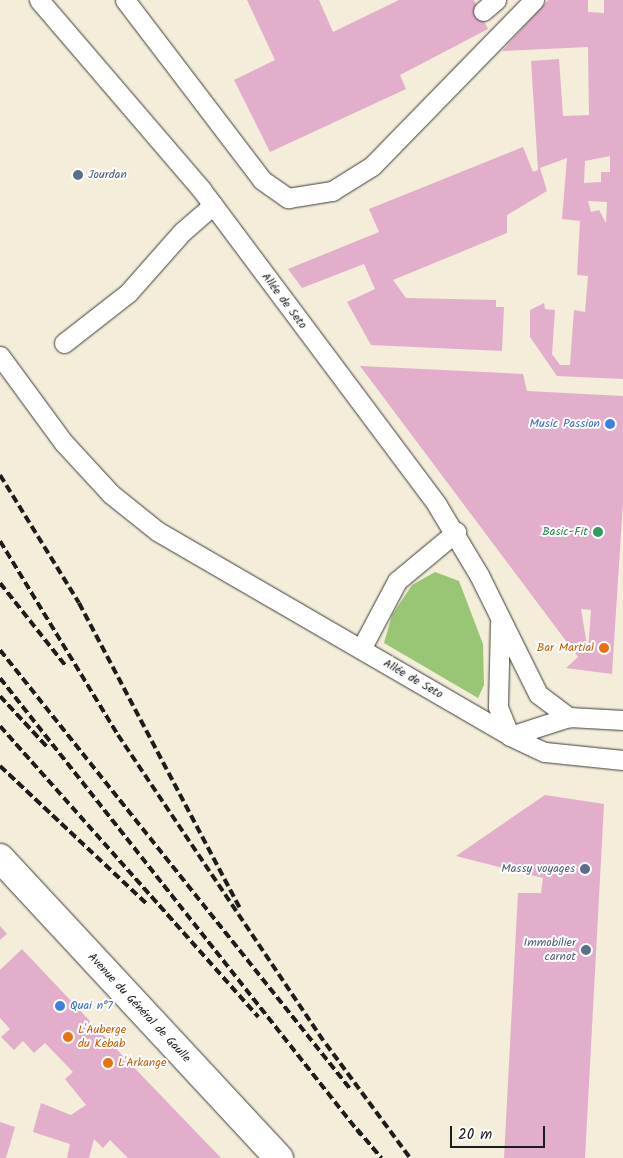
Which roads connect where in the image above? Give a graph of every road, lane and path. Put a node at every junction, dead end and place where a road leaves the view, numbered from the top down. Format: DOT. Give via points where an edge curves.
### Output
graph roads {
  1 [pos="39,0"];
  2 [pos="125,0"];
  3 [pos="534,0"];
  4 [pos="213,206"];
  5 [pos="64,342"];
  6 [pos="0,356"];
  7 [pos="456,532"];
  8 [pos="500,622"];
  9 [pos="361,649"];
  10 [pos="569,717"];
  11 [pos="623,720"];
  12 [pos="510,736"];
  13 [pos="623,760"];
  14 [pos="0,858"];
  15 [pos="279,1158"];
  1 -- 4 [label="lane, Allée de Seto"];
  2 -- 3 [label="lane" via="262,180 288,198 332,191 372,166"];
  4 -- 5 [label="lane" via="182,232 128,293"];
  4 -- 7 [label="lane, Allée de Seto"];
  6 -- 9 [label="lane, Allée de Seto" via="64,443 111,494 157,530"];
  7 -- 8 [label="lane, Allée de Seto"];
  7 -- 9 [label="lane" via="397,581"];
  8 -- 10 [label="lane, Allée de Seto" via="538,694"];
  8 -- 12 [label="lane, Allée de Seto" via="498,707"];
  9 -- 12 [label="lane, Allée de Seto"];
  10 -- 11 [label="lane"];
  10 -- 12 [label="lane"];
  12 -- 13 [label="lane, Allée de Seto" via="545,752"];
  14 -- 15 [label="street, Avenue du Général de Gaulle"];
}
